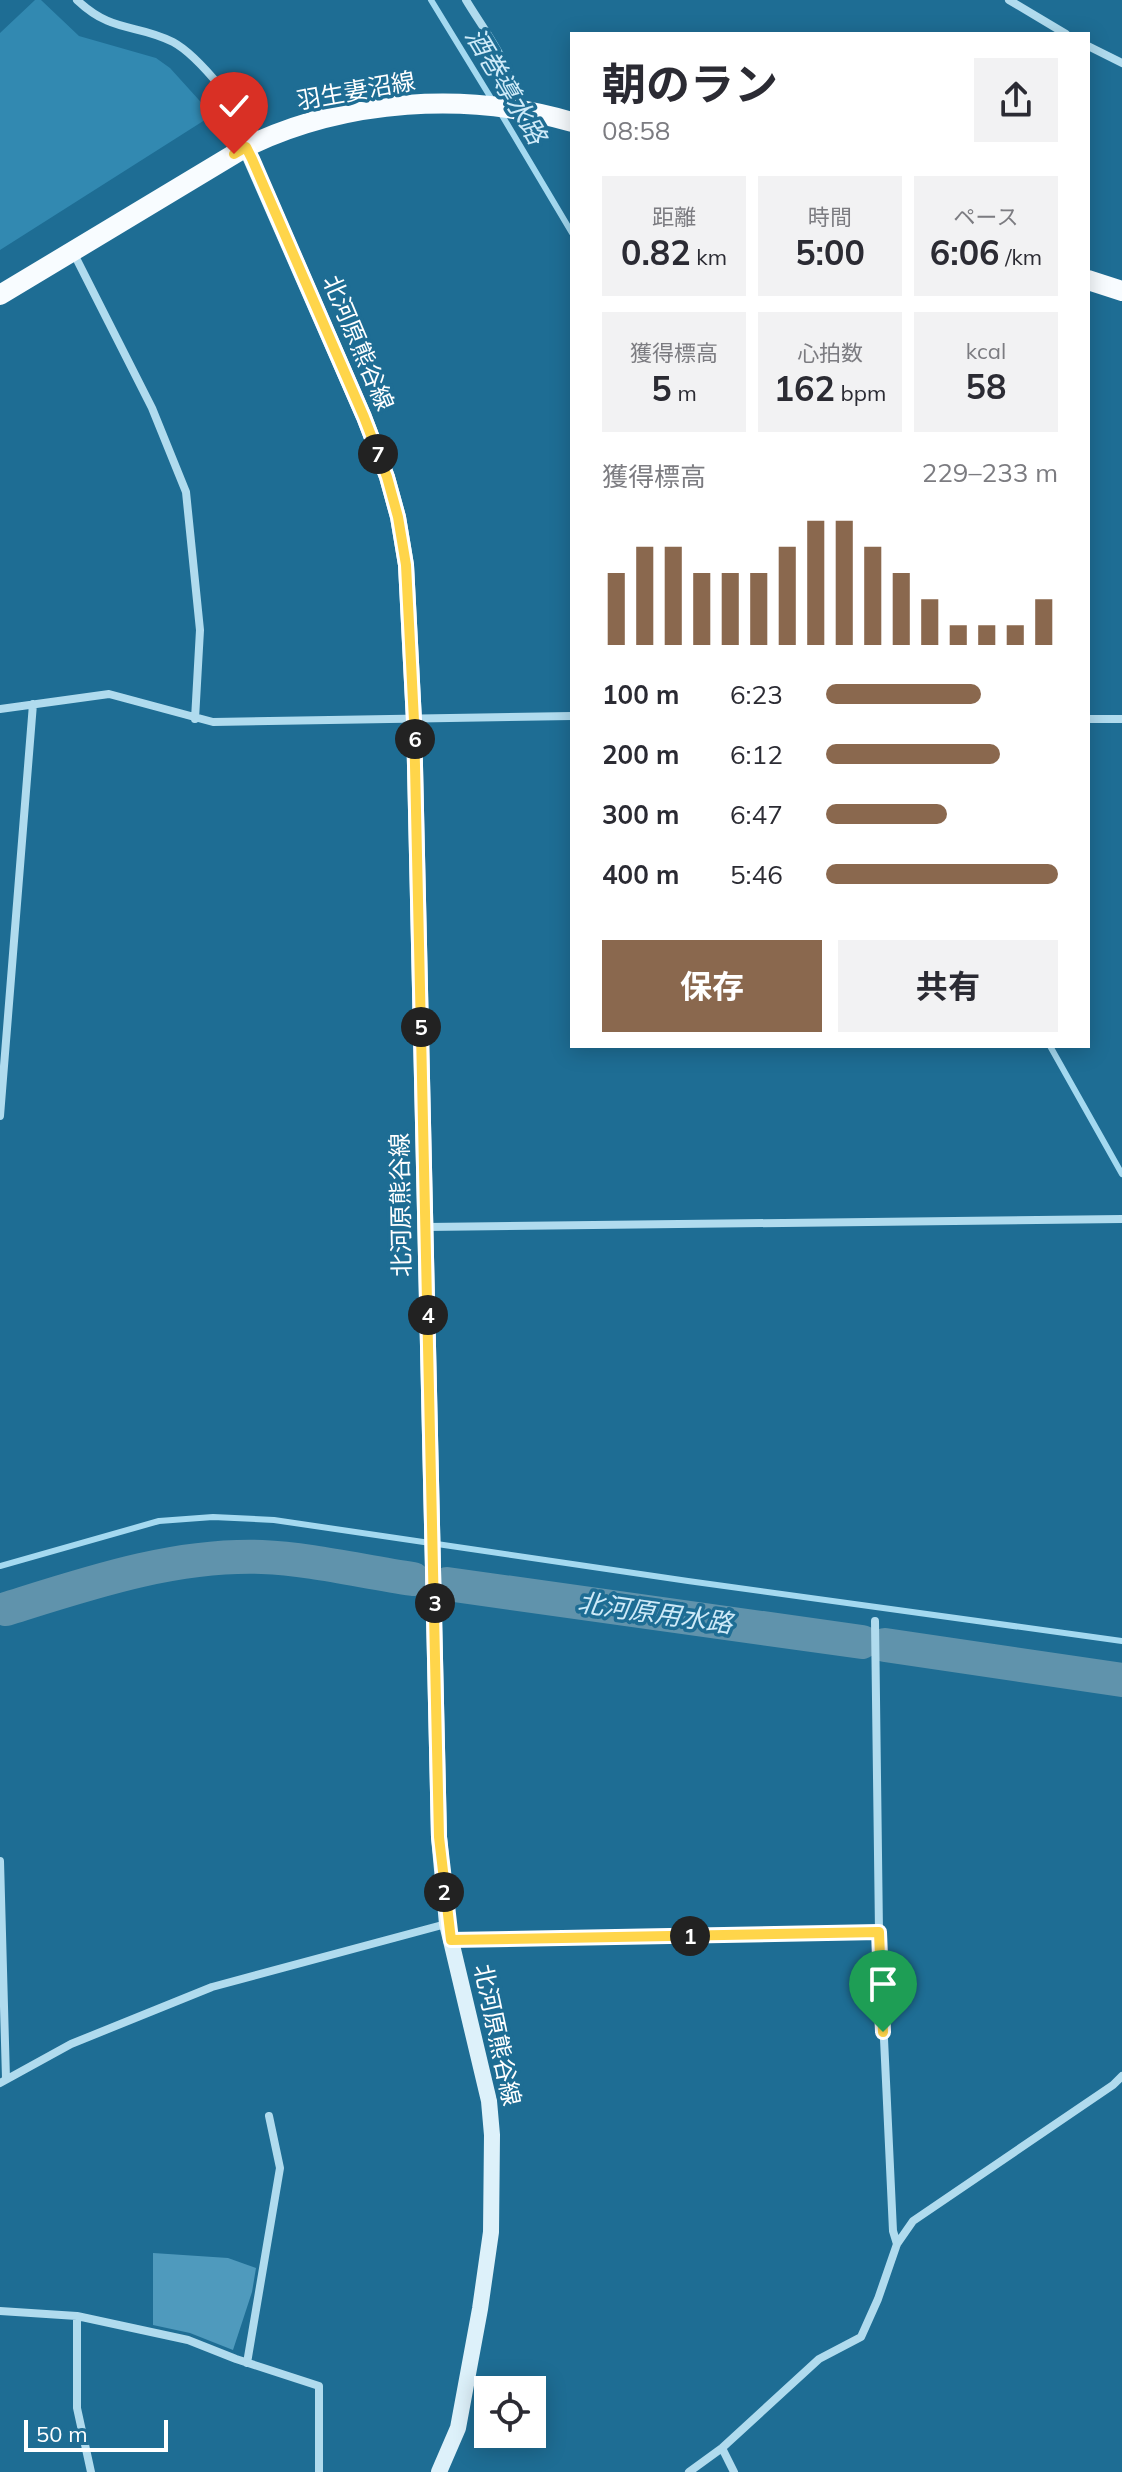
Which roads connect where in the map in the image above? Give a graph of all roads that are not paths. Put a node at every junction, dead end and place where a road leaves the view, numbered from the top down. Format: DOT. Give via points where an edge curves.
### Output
graph roads {
  1 [pos="77,0"];
  2 [pos="466,0"];
  3 [pos="1009,0"];
  4 [pos="1063,32"];
  5 [pos="1090,47"];
  6 [pos="1122,63"];
  7 [pos="510,107"];
  8 [pos="570,122"];
  9 [pos="253,144"];
  10 [pos="73,252"];
  11 [pos="1090,281"];
  12 [pos="1122,291"];
  13 [pos="0,295"];
  14 [pos="33,704"];
  15 [pos="0,709"];
  16 [pos="570,716"];
  17 [pos="195,719"];
  18 [pos="1090,719"];
  19 [pos="1122,719"];
  20 [pos="414,721"];
  21 [pos="0,1116"];
  22 [pos="1122,1219"];
  23 [pos="426,1227"];
  24 [pos="875,1621"];
  25 [pos="0,1861"];
  26 [pos="449,1932"];
  27 [pos="879,1932"];
  28 [pos="1,1951"];
  29 [pos="1122,2076"];
  30 [pos="3,2081"];
  31 [pos="269,2116"];
  32 [pos="897,2244"];
  33 [pos="0,2311"];
  34 [pos="77,2316"];
  35 [pos="247,2363"];
  36 [pos="722,2448"];
  37 [pos="91,2472"];
  38 [pos="319,2472"];
  39 [pos="439,2472"];
  40 [pos="689,2472"];
  41 [pos="734,2472"];
  1 -- 9 [label="street" via="104,21 161,37 182,49 242,114"];
  2 -- 7 [label="street" via="507,69 516,93"];
  3 -- 4 [label="street"];
  5 -- 6 [label="street"];
  7 -- 8 [label="main road, 羽生妻沼線"];
  7 -- 9 [label="main road, 羽生妻沼線" via="437,104 362,111"];
  9 -- 10 [label="main road, 羽生妻沼線"];
  9 -- 20 [label="main road, 北河原熊谷線" via="387,477 406,565"];
  10 -- 13 [label="main road, 羽生妻沼線"];
  10 -- 17 [label="street" via="152,408 186,492 200,630"];
  11 -- 12 [label="main road"];
  14 -- 15 [label="street"];
  14 -- 17 [label="street" via="109,694"];
  14 -- 21 [label="street"];
  16 -- 20 [label="street"];
  17 -- 20 [label="street"];
  18 -- 19 [label="street"];
  20 -- 23 [label="main road, 北河原熊谷線"];
  22 -- 23 [label="street"];
  23 -- 26 [label="main road, 北河原熊谷線" via="439,1837"];
  24 -- 27 [label="street"];
  25 -- 28 [label="street"];
  26 -- 27 [label="street"];
  26 -- 30 [label="street" via="212,1987 71,2044"];
  26 -- 39 [label="main road, 北河原熊谷線" via="489,2101 491,2232 466,2395"];
  27 -- 32 [label="street"];
  28 -- 30 [label="street"];
  29 -- 32 [label="street" via="913,2221"];
  31 -- 35 [label="street" via="280,2168"];
  32 -- 36 [label="street" via="861,2337 819,2359"];
  33 -- 34 [label="street"];
  34 -- 35 [label="street" via="188,2340"];
  34 -- 37 [label="street" via="77,2408"];
  35 -- 38 [label="street" via="319,2386"];
  36 -- 40 [label="street"];
  36 -- 41 [label="street"];
}
